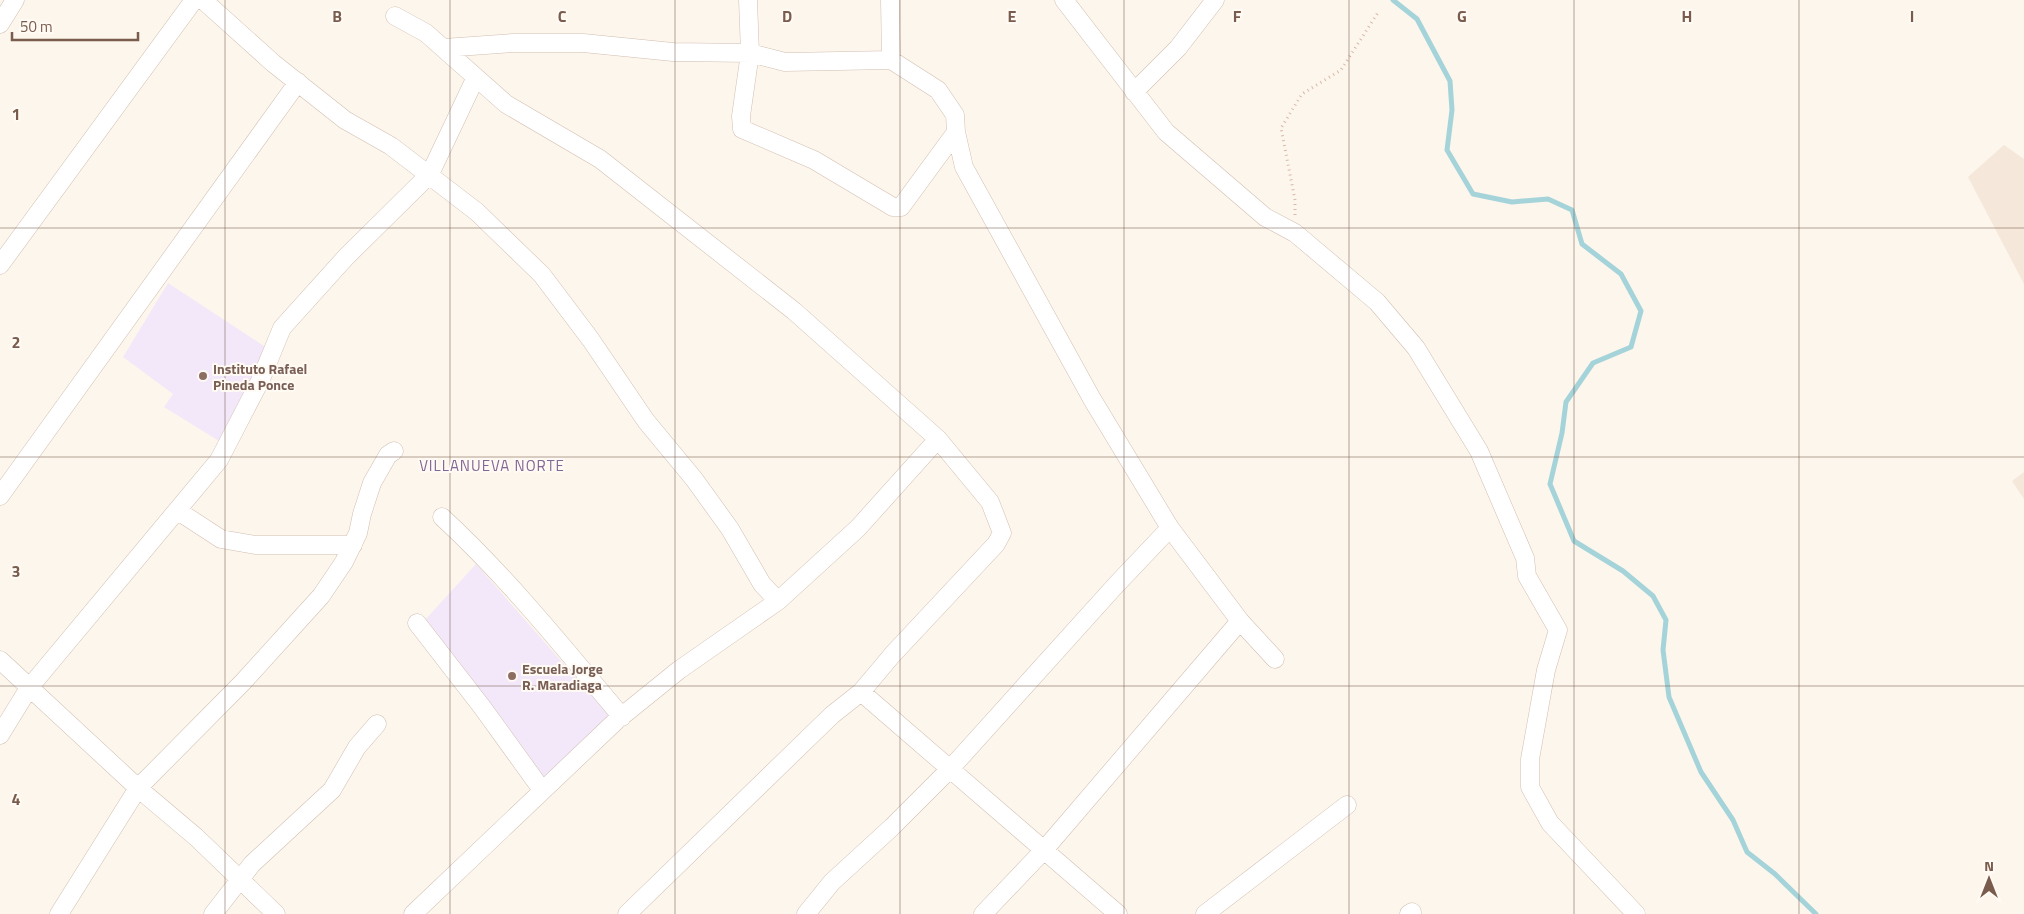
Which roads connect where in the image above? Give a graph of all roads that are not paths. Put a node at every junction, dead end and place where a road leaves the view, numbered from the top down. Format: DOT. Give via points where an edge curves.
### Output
graph roads {
  1 [pos="15,0"];
  2 [pos="194,0"];
  3 [pos="203,0"];
  4 [pos="748,0"];
  5 [pos="890,0"];
  6 [pos="1064,0"];
  7 [pos="1215,0"];
  8 [pos="395,16"];
  9 [pos="0,24"];
  10 [pos="444,48"];
  11 [pos="750,53"];
  12 [pos="891,60"];
  13 [pos="475,79"];
  14 [pos="298,82"];
  15 [pos="1134,92"];
  16 [pos="956,132"];
  17 [pos="430,174"];
  18 [pos="0,265"];
  19 [pos="938,439"];
  20 [pos="394,452"];
  21 [pos="0,496"];
  22 [pos="178,511"];
  23 [pos="442,517"];
  24 [pos="1170,528"];
  25 [pos="353,544"];
  26 [pos="778,601"];
  27 [pos="1240,621"];
  28 [pos="417,623"];
  29 [pos="1275,659"];
  30 [pos="0,660"];
  31 [pos="29,688"];
  32 [pos="861,692"];
  33 [pos="622,717"];
  34 [pos="377,724"];
  35 [pos="0,735"];
  36 [pos="950,769"];
  37 [pos="138,788"];
  38 [pos="542,790"];
  39 [pos="1347,805"];
  40 [pos="1044,850"];
  41 [pos="240,878"];
  42 [pos="59,914"];
  43 [pos="213,914"];
  44 [pos="276,914"];
  45 [pos="414,914"];
  46 [pos="627,914"];
  47 [pos="806,914"];
  48 [pos="983,914"];
  49 [pos="1118,914"];
  50 [pos="1204,914"];
  51 [pos="1636,914"];
  1 -- 9 [label="street"];
  2 -- 18 [label="street"];
  3 -- 14 [label="street"];
  4 -- 11 [label="street"];
  5 -- 12 [label="street"];
  6 -- 15 [label="street"];
  7 -- 15 [label="street" via="1178,48"];
  8 -- 10 [label="street"];
  10 -- 11 [label="street" via="513,43 583,43 673,52"];
  10 -- 13 [label="street"];
  11 -- 12 [label="street" via="785,62"];
  11 -- 16 [label="street" via="742,129 814,160 887,205 902,207"];
  12 -- 16 [label="street" via="938,90 955,115"];
  13 -- 17 [label="street"];
  13 -- 19 [label="street" via="506,104 600,159 698,235 794,311"];
  14 -- 17 [label="street" via="345,120 391,146"];
  14 -- 21 [label="street"];
  15 -- 51 [label="street" via="1166,132 1266,217 1295,233 1377,302 1416,348 1479,451 1525,558 1527,576 1558,630 1546,670 1530,759 1530,787 1550,823"];
  16 -- 24 [label="street" via="964,167 1092,399"];
  17 -- 22 [label="street" via="282,328 261,379 219,460"];
  17 -- 26 [label="street" via="477,212 542,275 646,421 730,528 762,584"];
  19 -- 26 [label="street" via="858,528"];
  19 -- 32 [label="street" via="990,502 1002,533 996,544"];
  20 -- 25 [label="street" via="388,455 372,483"];
  22 -- 25 [label="street" via="221,539 255,545"];
  22 -- 31 [label="street"];
  23 -- 33 [label="street" via="514,590"];
  24 -- 27 [label="street"];
  24 -- 36 [label="street"];
  25 -- 37 [label="street" via="321,596 243,682"];
  26 -- 33 [label="street" via="679,670"];
  27 -- 29 [label="street"];
  27 -- 40 [label="street"];
  28 -- 38 [label="street"];
  30 -- 31 [label="street"];
  31 -- 35 [label="street"];
  31 -- 37 [label="street"];
  32 -- 36 [label="street"];
  32 -- 46 [label="street" via="832,715"];
  33 -- 38 [label="street"];
  34 -- 41 [label="street" via="332,790"];
  36 -- 40 [label="street"];
  36 -- 47 [label="street" via="832,882"];
  37 -- 41 [label="street"];
  37 -- 42 [label="street"];
  38 -- 45 [label="street"];
  39 -- 50 [label="street"];
  40 -- 48 [label="street"];
  40 -- 49 [label="street"];
  41 -- 43 [label="street"];
  41 -- 44 [label="street"];
}
